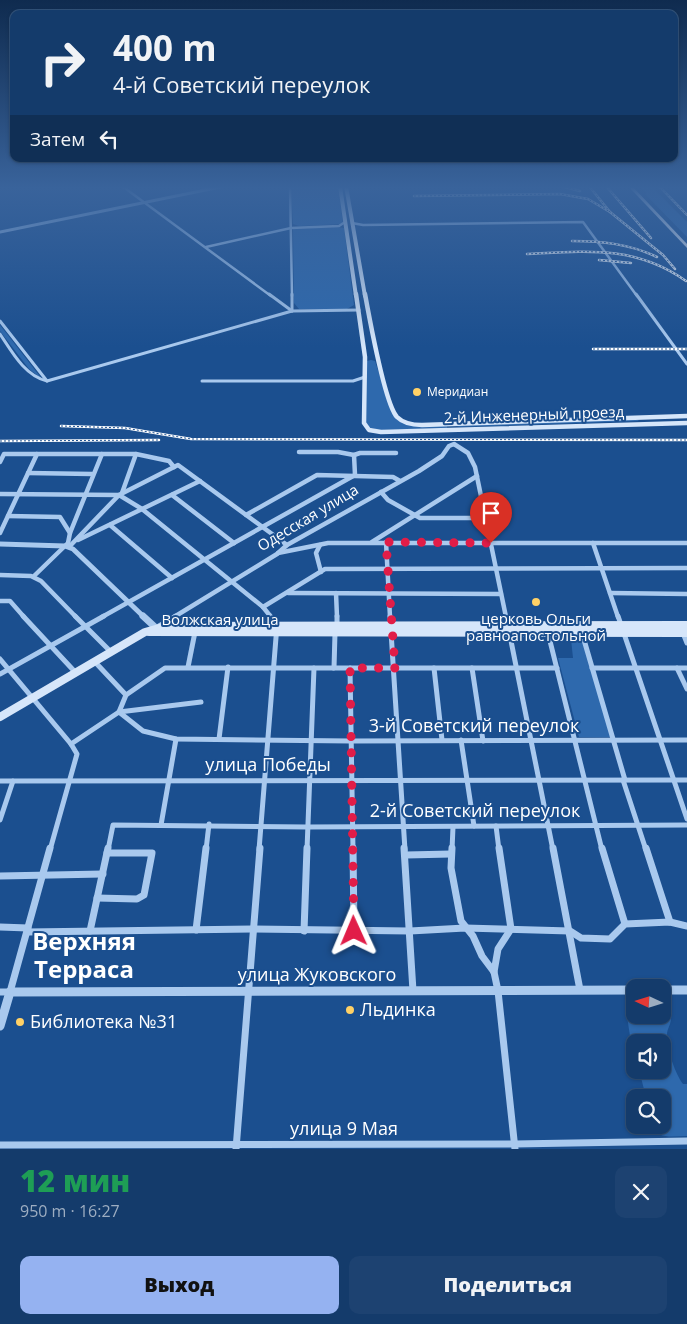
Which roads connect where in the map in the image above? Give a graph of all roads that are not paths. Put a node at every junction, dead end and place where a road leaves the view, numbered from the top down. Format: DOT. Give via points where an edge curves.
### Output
graph roads {
  1 [pos="196,240"];
  2 [pos="239,240"];
  3 [pos="291,240"];
  4 [pos="356,240"];
  5 [pos="597,240"];
  6 [pos="348,241"];
  7 [pos="206,247"];
  8 [pos="356,290"];
  9 [pos="363,290"];
  10 [pos="359,310"];
  11 [pos="292,311"];
  12 [pos="0,321"];
  13 [pos="370,327"];
  14 [pos="361,328"];
  15 [pos="0,334"];
  16 [pos="365,357"];
  17 [pos="376,357"];
  18 [pos="687,364"];
  19 [pos="365,377"];
  20 [pos="47,381"];
  21 [pos="202,381"];
  22 [pos="353,382"];
  23 [pos="365,386"];
  24 [pos="687,416"];
  25 [pos="643,418"];
  26 [pos="687,423"];
  27 [pos="646,424"];
  28 [pos="453,427"];
  29 [pos="299,452"];
  30 [pos="396,453"];
  31 [pos="37,454"];
  32 [pos="102,454"];
  33 [pos="136,454"];
  34 [pos="354,455"];
  35 [pos="0,462"];
  36 [pos="174,467"];
  37 [pos="28,473"];
  38 [pos="92,474"];
  39 [pos="354,475"];
  40 [pos="477,476"];
  41 [pos="200,481"];
  42 [pos="400,481"];
  43 [pos="381,492"];
  44 [pos="0,494"];
  45 [pos="18,494"];
  46 [pos="172,494"];
  47 [pos="86,495"];
  48 [pos="119,495"];
  49 [pos="142,509"];
  50 [pos="246,515"];
  51 [pos="8,516"];
  52 [pos="414,516"];
  53 [pos="486,518"];
  54 [pos="110,525"];
  55 [pos="262,527"];
  56 [pos="0,533"];
  57 [pos="70,533"];
  58 [pos="76,541"];
  59 [pos="372,542"];
  60 [pos="386,542"];
  61 [pos="234,543"];
  62 [pos="491,543"];
  63 [pos="593,543"];
  64 [pos="687,543"];
  65 [pos="0,544"];
  66 [pos="287,545"];
  67 [pos="320,545"];
  68 [pos="67,547"];
  69 [pos="277,554"];
  70 [pos="204,560"];
  71 [pos="496,568"];
  72 [pos="602,568"];
  73 [pos="687,568"];
  74 [pos="388,569"];
  75 [pos="321,572"];
  76 [pos="0,575"];
  77 [pos="34,576"];
  78 [pos="172,578"];
  79 [pos="230,582"];
  80 [pos="287,593"];
  81 [pos="610,593"];
  82 [pos="336,594"];
  83 [pos="390,594"];
  84 [pos="501,594"];
  85 [pos="687,594"];
  86 [pos="0,601"];
  87 [pos="129,601"];
  88 [pos="263,607"];
  89 [pos="86,625"];
  90 [pos="337,625"];
  91 [pos="508,625"];
  92 [pos="621,625"];
  93 [pos="687,625"];
  94 [pos="156,628"];
  95 [pos="277,629"];
  96 [pos="393,629"];
  97 [pos="146,632"];
  98 [pos="195,632"];
  99 [pos="335,633"];
  100 [pos="509,633"];
  101 [pos="548,633"];
  102 [pos="582,633"];
  103 [pos="624,633"];
  104 [pos="685,633"];
  105 [pos="687,643"];
  106 [pos="51,645"];
  107 [pos="111,652"];
  108 [pos="0,659"];
  109 [pos="95,662"];
  110 [pos="188,667"];
  111 [pos="228,667"];
  112 [pos="273,668"];
  113 [pos="314,668"];
  114 [pos="334,668"];
  115 [pos="350,668"];
  116 [pos="395,668"];
  117 [pos="434,668"];
  118 [pos="472,668"];
  119 [pos="516,668"];
  120 [pos="557,668"];
  121 [pos="592,668"];
  122 [pos="636,668"];
  123 [pos="677,668"];
  124 [pos="687,668"];
  125 [pos="10,669"];
  126 [pos="76,673"];
  127 [pos="0,674"];
  128 [pos="687,689"];
  129 [pos="126,695"];
  130 [pos="33,698"];
  131 [pos="201,702"];
  132 [pos="119,712"];
  133 [pos="0,717"];
  134 [pos="176,739"];
  135 [pos="219,739"];
  136 [pos="268,739"];
  137 [pos="531,739"];
  138 [pos="576,739"];
  139 [pos="613,739"];
  140 [pos="399,740"];
  141 [pos="442,740"];
  142 [pos="462,740"];
  143 [pos="483,740"];
  144 [pos="660,740"];
  145 [pos="687,740"];
  146 [pos="311,741"];
  147 [pos="352,741"];
  148 [pos="71,744"];
  149 [pos="13,780"];
  150 [pos="70,780"];
  151 [pos="264,780"];
  152 [pos="310,780"];
  153 [pos="353,780"];
  154 [pos="401,780"];
  155 [pos="468,780"];
  156 [pos="539,780"];
  157 [pos="624,780"];
  158 [pos="674,780"];
  159 [pos="687,780"];
  160 [pos="0,781"];
  161 [pos="169,781"];
  162 [pos="586,781"];
  163 [pos="687,819"];
  164 [pos="0,820"];
  165 [pos="162,824"];
  166 [pos="209,824"];
  167 [pos="595,825"];
  168 [pos="637,825"];
  169 [pos="687,825"];
  170 [pos="261,826"];
  171 [pos="353,826"];
  172 [pos="403,826"];
  173 [pos="474,826"];
  174 [pos="496,826"];
  175 [pos="547,826"];
  176 [pos="307,827"];
  177 [pos="453,827"];
  178 [pos="107,853"];
  179 [pos="451,854"];
  180 [pos="406,855"];
  181 [pos="103,874"];
  182 [pos="0,876"];
  183 [pos="43,876"];
  184 [pos="97,898"];
  185 [pos="670,922"];
  186 [pos="625,924"];
  187 [pos="687,926"];
  188 [pos="0,928"];
  189 [pos="464,928"];
  190 [pos="252,929"];
  191 [pos="511,929"];
  192 [pos="28,930"];
  193 [pos="196,930"];
  194 [pos="90,931"];
  195 [pos="304,931"];
  196 [pos="354,931"];
  197 [pos="410,931"];
  198 [pos="570,931"];
  199 [pos="494,972"];
  200 [pos="580,990"];
  201 [pos="626,990"];
  202 [pos="671,990"];
  203 [pos="687,990"];
  204 [pos="248,991"];
  205 [pos="413,991"];
  206 [pos="498,991"];
  207 [pos="5,992"];
  208 [pos="0,1026"];
  209 [pos="687,1141"];
  210 [pos="0,1145"];
  211 [pos="236,1146"];
  212 [pos="515,1147"];
  1 -- 7 [label="street"];
  2 -- 7 [label="street"];
  3 -- 11 [label="street"];
  4 -- 6 [label="main road"];
  4 -- 9 [label="main road"];
  5 -- 18 [label="street"];
  6 -- 8 [label="main road"];
  7 -- 11 [label="street"];
  8 -- 9 [label="main road"];
  8 -- 10 [label="main road"];
  9 -- 13 [label="main road"];
  10 -- 11 [label="street"];
  10 -- 14 [label="main road"];
  11 -- 20 [label="street"];
  12 -- 20 [label="street"];
  13 -- 14 [label="main road"];
  13 -- 17 [label="main road"];
  14 -- 16 [label="main road"];
  15 -- 20 [label="street" via="30,373 41,381"];
  16 -- 17 [label="main road"];
  16 -- 19 [label="main road"];
  17 -- 28 [label="main road, 2-й Инженерный проезд" via="394,413 404,422"];
  19 -- 22 [label="street"];
  19 -- 23 [label="main road"];
  21 -- 22 [label="street"];
  22 -- 23 [label="street"];
  23 -- 28 [label="main road, 2-й Инженерный проезд" via="364,423 369,430"];
  24 -- 25 [label="main road, 2-й Инженерный проезд"];
  25 -- 27 [label="main road"];
  25 -- 28 [label="main road, 2-й Инженерный проезд"];
  26 -- 27 [label="main road, 2-й Инженерный проезд"];
  27 -- 28 [label="main road, 2-й Инженерный проезд"];
  29 -- 34 [label="street"];
  30 -- 34 [label="street"];
  31 -- 32 [label="street"];
  31 -- 35 [label="street" via="4,454"];
  31 -- 37 [label="street"];
  32 -- 33 [label="street"];
  32 -- 38 [label="street"];
  33 -- 36 [label="street" via="169,461"];
  33 -- 48 [label="street" via="124,491"];
  34 -- 39 [label="street"];
  36 -- 41 [label="street" via="178,464"];
  36 -- 48 [label="street"];
  37 -- 38 [label="street"];
  37 -- 45 [label="street"];
  38 -- 47 [label="street"];
  39 -- 42 [label="street"];
  39 -- 50 [label="street" via="317,475"];
  39 -- 55 [label="street"];
  40 -- 42 [label="street, Одесская улица" via="472,456 454,444 442,456"];
  40 -- 52 [label="street"];
  40 -- 53 [label="street"];
  41 -- 46 [label="street"];
  41 -- 50 [label="street"];
  42 -- 43 [label="street, Одесская улица"];
  43 -- 52 [label="street"];
  43 -- 66 [label="street, Одесская улица"];
  44 -- 45 [label="street"];
  45 -- 47 [label="street"];
  45 -- 51 [label="street"];
  46 -- 49 [label="street"];
  46 -- 61 [label="street"];
  47 -- 48 [label="street"];
  47 -- 57 [label="street"];
  48 -- 49 [label="street"];
  48 -- 58 [label="street"];
  49 -- 54 [label="street"];
  49 -- 70 [label="street"];
  50 -- 55 [label="street"];
  51 -- 56 [label="street"];
  51 -- 57 [label="street" via="60,517"];
  52 -- 53 [label="street"];
  52 -- 59 [label="street"];
  53 -- 62 [label="street"];
  54 -- 58 [label="street"];
  54 -- 78 [label="street"];
  55 -- 61 [label="street"];
  55 -- 66 [label="street"];
  57 -- 68 [label="street"];
  58 -- 68 [label="street"];
  59 -- 60 [label="street"];
  59 -- 67 [label="street"];
  60 -- 62 [label="street"];
  60 -- 74 [label="street"];
  61 -- 70 [label="street"];
  62 -- 63 [label="street"];
  62 -- 71 [label="street"];
  63 -- 64 [label="street"];
  63 -- 72 [label="street"];
  65 -- 68 [label="street"];
  66 -- 69 [label="street, Одесская улица"];
  67 -- 69 [label="street"];
  67 -- 75 [label="street" via="316,553"];
  68 -- 77 [label="street"];
  68 -- 87 [label="street" via="76,551"];
  69 -- 79 [label="street, Одесская улица"];
  70 -- 78 [label="street"];
  70 -- 79 [label="street"];
  71 -- 72 [label="street"];
  71 -- 74 [label="street"];
  71 -- 84 [label="street"];
  72 -- 73 [label="street"];
  72 -- 81 [label="street"];
  74 -- 75 [label="street" via="326,569"];
  74 -- 83 [label="street"];
  75 -- 80 [label="street"];
  76 -- 77 [label="street"];
  77 -- 89 [label="street"];
  78 -- 87 [label="street"];
  79 -- 88 [label="street"];
  79 -- 94 [label="street, Одесская улица"];
  80 -- 82 [label="street"];
  80 -- 88 [label="street"];
  81 -- 85 [label="street"];
  81 -- 92 [label="street"];
  82 -- 83 [label="street"];
  82 -- 90 [label="street"];
  83 -- 84 [label="street"];
  83 -- 96 [label="street"];
  84 -- 91 [label="street"];
  86 -- 106 [label="street" via="10,601"];
  87 -- 89 [label="street"];
  87 -- 94 [label="street"];
  88 -- 95 [label="street"];
  89 -- 106 [label="street"];
  89 -- 107 [label="street"];
  90 -- 95 [label="main road, Волжская улица"];
  90 -- 96 [label="main road, Волжская улица"];
  91 -- 92 [label="main road, Волжская улица"];
  91 -- 96 [label="main road, Волжская улица"];
  91 -- 100 [label="street"];
  92 -- 93 [label="main road, Волжская улица"];
  92 -- 103 [label="street"];
  94 -- 95 [label="main road, Волжская улица"];
  94 -- 97 [label="main road, Волжская улица"];
  95 -- 98 [label="main road, Волжская улица"];
  95 -- 99 [label="main road, Волжская улица"];
  95 -- 112 [label="street"];
  96 -- 99 [label="main road, Волжская улица"];
  96 -- 100 [label="main road, Волжская улица"];
  96 -- 116 [label="street"];
  97 -- 98 [label="main road, Волжская улица"];
  97 -- 107 [label="main road"];
  98 -- 110 [label="street"];
  99 -- 114 [label="street"];
  100 -- 101 [label="main road, Волжская улица"];
  100 -- 119 [label="street"];
  101 -- 102 [label="main road, Волжская улица"];
  101 -- 120 [label="street"];
  102 -- 103 [label="main road, Волжская улица"];
  102 -- 121 [label="street"];
  103 -- 104 [label="main road, Волжская улица"];
  103 -- 122 [label="street"];
  104 -- 105 [label="street"];
  106 -- 125 [label="street"];
  106 -- 126 [label="street"];
  107 -- 109 [label="main road"];
  108 -- 125 [label="street"];
  109 -- 126 [label="main road"];
  109 -- 129 [label="street"];
  110 -- 111 [label="street"];
  110 -- 129 [label="street" via="166,668"];
  111 -- 112 [label="street"];
  111 -- 135 [label="street"];
  112 -- 113 [label="street"];
  112 -- 136 [label="street"];
  113 -- 114 [label="street"];
  113 -- 146 [label="street"];
  114 -- 115 [label="street"];
  115 -- 116 [label="street"];
  115 -- 147 [label="street"];
  116 -- 117 [label="street"];
  116 -- 140 [label="street"];
  117 -- 118 [label="street"];
  117 -- 141 [label="street"];
  118 -- 119 [label="street"];
  118 -- 143 [label="street"];
  119 -- 120 [label="street"];
  119 -- 137 [label="street"];
  120 -- 138 [label="street"];
  121 -- 122 [label="street"];
  121 -- 139 [label="street"];
  122 -- 123 [label="street"];
  122 -- 144 [label="street"];
  123 -- 124 [label="street"];
  123 -- 128 [label="street"];
  125 -- 127 [label="street"];
  125 -- 130 [label="street"];
  126 -- 130 [label="main road"];
  129 -- 132 [label="street"];
  130 -- 133 [label="main road"];
  130 -- 148 [label="street"];
  131 -- 132 [label="street"];
  132 -- 134 [label="street, 3-й Советский переулок" via="143,731"];
  132 -- 148 [label="street"];
  134 -- 135 [label="street, 3-й Советский переулок"];
  134 -- 161 [label="street"];
  135 -- 136 [label="street, 3-й Советский переулок"];
  136 -- 146 [label="street, 3-й Советский переулок"];
  136 -- 151 [label="street"];
  137 -- 138 [label="street, 3-й Советский переулок"];
  137 -- 143 [label="street, 3-й Советский переулок"];
  137 -- 156 [label="street"];
  138 -- 139 [label="street, 3-й Советский переулок"];
  138 -- 162 [label="street"];
  139 -- 144 [label="street, 3-й Советский переулок"];
  139 -- 157 [label="street"];
  140 -- 141 [label="street, 3-й Советский переулок"];
  140 -- 147 [label="street, 3-й Советский переулок"];
  140 -- 154 [label="street"];
  141 -- 142 [label="street, 3-й Советский переулок"];
  142 -- 143 [label="street, 3-й Советский переулок"];
  142 -- 155 [label="street"];
  144 -- 145 [label="street, 3-й Советский переулок"];
  144 -- 158 [label="street"];
  146 -- 147 [label="street, 3-й Советский переулок"];
  146 -- 152 [label="street"];
  147 -- 153 [label="street"];
  148 -- 150 [label="street" via="77,754"];
  149 -- 150 [label="street, улица Победы"];
  149 -- 160 [label="street, улица Победы"];
  149 -- 164 [label="street"];
  150 -- 161 [label="street, улица Победы"];
  150 -- 183 [label="street"];
  151 -- 152 [label="street, улица Победы"];
  151 -- 161 [label="street, улица Победы"];
  151 -- 170 [label="street"];
  152 -- 153 [label="street, улица Победы"];
  152 -- 176 [label="street"];
  153 -- 154 [label="street, улица Победы"];
  153 -- 171 [label="street"];
  154 -- 155 [label="street, улица Победы"];
  154 -- 172 [label="street"];
  155 -- 156 [label="street, улица Победы"];
  155 -- 173 [label="street"];
  156 -- 162 [label="street, улица Победы"];
  156 -- 175 [label="street"];
  157 -- 158 [label="street, улица Победы"];
  157 -- 162 [label="street, улица Победы"];
  157 -- 168 [label="street"];
  158 -- 159 [label="street, улица Победы"];
  158 -- 163 [label="street"];
  161 -- 165 [label="street"];
  162 -- 167 [label="street"];
  165 -- 166 [label="street, 2-й Советский переулок"];
  165 -- 178 [label="street, 2-й Советский переулок" via="113,825"];
  166 -- 170 [label="street, 2-й Советский переулок"];
  166 -- 193 [label="street"];
  167 -- 168 [label="street, 2-й Советский переулок"];
  167 -- 175 [label="street, 2-й Советский переулок"];
  167 -- 186 [label="street"];
  168 -- 169 [label="street, 2-й Советский переулок"];
  168 -- 185 [label="street"];
  170 -- 176 [label="street, 2-й Советский переулок"];
  170 -- 190 [label="street"];
  171 -- 172 [label="street, 2-й Советский переулок"];
  171 -- 176 [label="street, 2-й Советский переулок"];
  171 -- 196 [label="street"];
  172 -- 177 [label="street, 2-й Советский переулок"];
  172 -- 180 [label="street"];
  173 -- 174 [label="street, 2-й Советский переулок"];
  173 -- 177 [label="street, 2-й Советский переулок"];
  174 -- 175 [label="street, 2-й Советский переулок"];
  174 -- 191 [label="street"];
  175 -- 198 [label="street"];
  176 -- 195 [label="street"];
  177 -- 179 [label="street"];
  178 -- 181 [label="street"];
  178 -- 184 [label="street" via="152,853 144,895 136,899"];
  179 -- 180 [label="street"];
  179 -- 189 [label="street" via="453,881"];
  180 -- 197 [label="street"];
  181 -- 183 [label="street"];
  181 -- 184 [label="street"];
  182 -- 183 [label="street"];
  183 -- 192 [label="street"];
  184 -- 194 [label="street"];
  185 -- 186 [label="street"];
  185 -- 187 [label="street"];
  186 -- 198 [label="street" via="610,939 581,938"];
  188 -- 192 [label="street"];
  189 -- 191 [label="street"];
  189 -- 197 [label="street"];
  189 -- 199 [label="street" via="473,936"];
  190 -- 193 [label="street"];
  190 -- 195 [label="street"];
  190 -- 204 [label="street"];
  191 -- 198 [label="street"];
  191 -- 199 [label="street" via="498,944"];
  192 -- 194 [label="street"];
  192 -- 207 [label="street"];
  193 -- 194 [label="street"];
  195 -- 196 [label="street"];
  196 -- 197 [label="street"];
  197 -- 205 [label="street"];
  198 -- 200 [label="street"];
  199 -- 206 [label="street"];
  200 -- 201 [label="street, улица Жуковского"];
  200 -- 206 [label="street, улица Жуковского"];
  202 -- 203 [label="street"];
  204 -- 205 [label="street, улица Жуковского"];
  204 -- 207 [label="street, улица Жуковского"];
  204 -- 211 [label="street"];
  205 -- 206 [label="street, улица Жуковского"];
  206 -- 212 [label="street"];
  207 -- 208 [label="street"];
  209 -- 212 [label="street, улица 9 Мая"];
  210 -- 211 [label="street, улица 9 Мая"];
  211 -- 212 [label="street, улица 9 Мая"];
}
